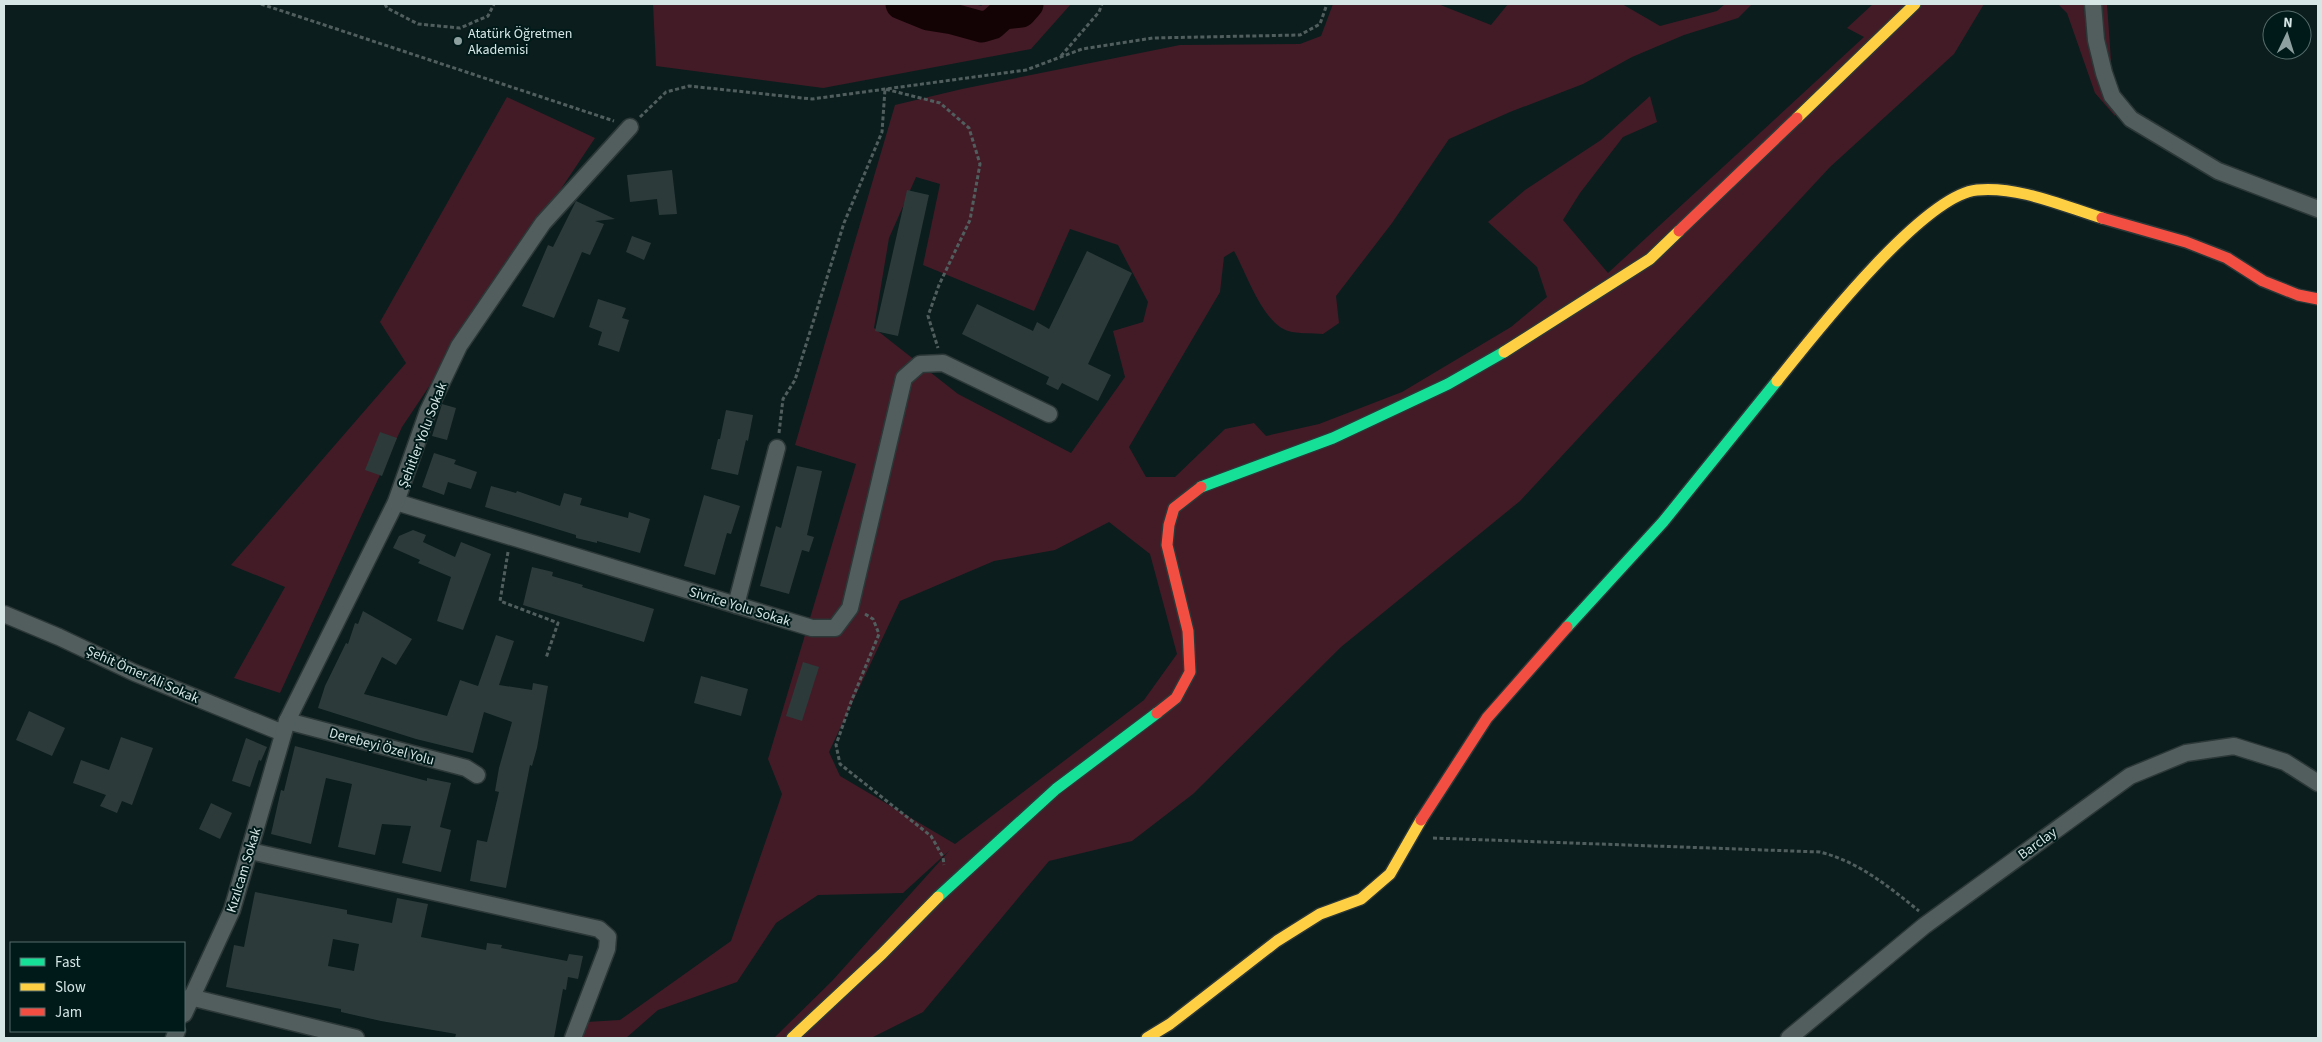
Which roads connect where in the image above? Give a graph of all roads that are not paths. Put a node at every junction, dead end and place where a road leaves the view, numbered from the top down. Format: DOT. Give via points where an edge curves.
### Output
graph roads {
  1 [pos="1915,4"];
  2 [pos="2093,4"];
  3 [pos="630,126"];
  4 [pos="2318,209"];
  5 [pos="2318,299"];
  6 [pos="1049,414"];
  7 [pos="777,448"];
  8 [pos="396,502"];
  9 [pos="736,605"];
  10 [pos="4,614"];
  11 [pos="284,727"];
  12 [pos="477,775"];
  13 [pos="2318,783"];
  14 [pos="250,851"];
  15 [pos="190,997"];
  16 [pos="185,1011"];
  17 [pos="356,1038"];
  18 [pos="573,1038"];
  19 [pos="792,1038"];
  20 [pos="1147,1038"];
  21 [pos="1789,1038"];
  1 -- 19 [label="street" via="1650,259 1448,384 1333,438 1202,486 1174,508 1167,545 1188,631 1190,672 1176,698 1056,789 944,890 882,954"];
  2 -- 4 [label="street" via="2096,40 2104,74 2112,96 2131,119 2218,170"];
  3 -- 8 [label="street, Şehitler Yolu Sokak" via="543,223 459,346 428,411"];
  5 -- 20 [label="street" via="2263,281 2227,258 2186,242 2007,190 1975,190 1943,204 1888,251 1820,327 1663,522 1487,718 1436,794 1390,874 1361,899 1320,914 1277,941 1170,1024"];
  6 -- 9 [label="street, Sivrice Yolu Sokak" via="943,363 920,364 904,378 850,608 835,628 812,628"];
  7 -- 9 [label="street"];
  8 -- 9 [label="street, Sivrice Yolu Sokak"];
  8 -- 11 [label="street, Şehitler Yolu Sokak"];
  10 -- 11 [label="street, Şehit Ömer Ali Sokak" via="134,673"];
  11 -- 12 [label="street, Derebeyi Özel Yolu" via="466,768"];
  11 -- 14 [label="street, Kızılcam Sokak"];
  13 -- 21 [label="street, Barclay" via="2285,762 2234,746 2186,753 2130,776 1931,921"];
  14 -- 15 [label="street, Kızılcam Sokak" via="232,910"];
  14 -- 18 [label="street" via="599,930 608,937 607,949"];
  15 -- 16 [label="street, Kızılcam Sokak"];
  15 -- 17 [label="street"];
}
